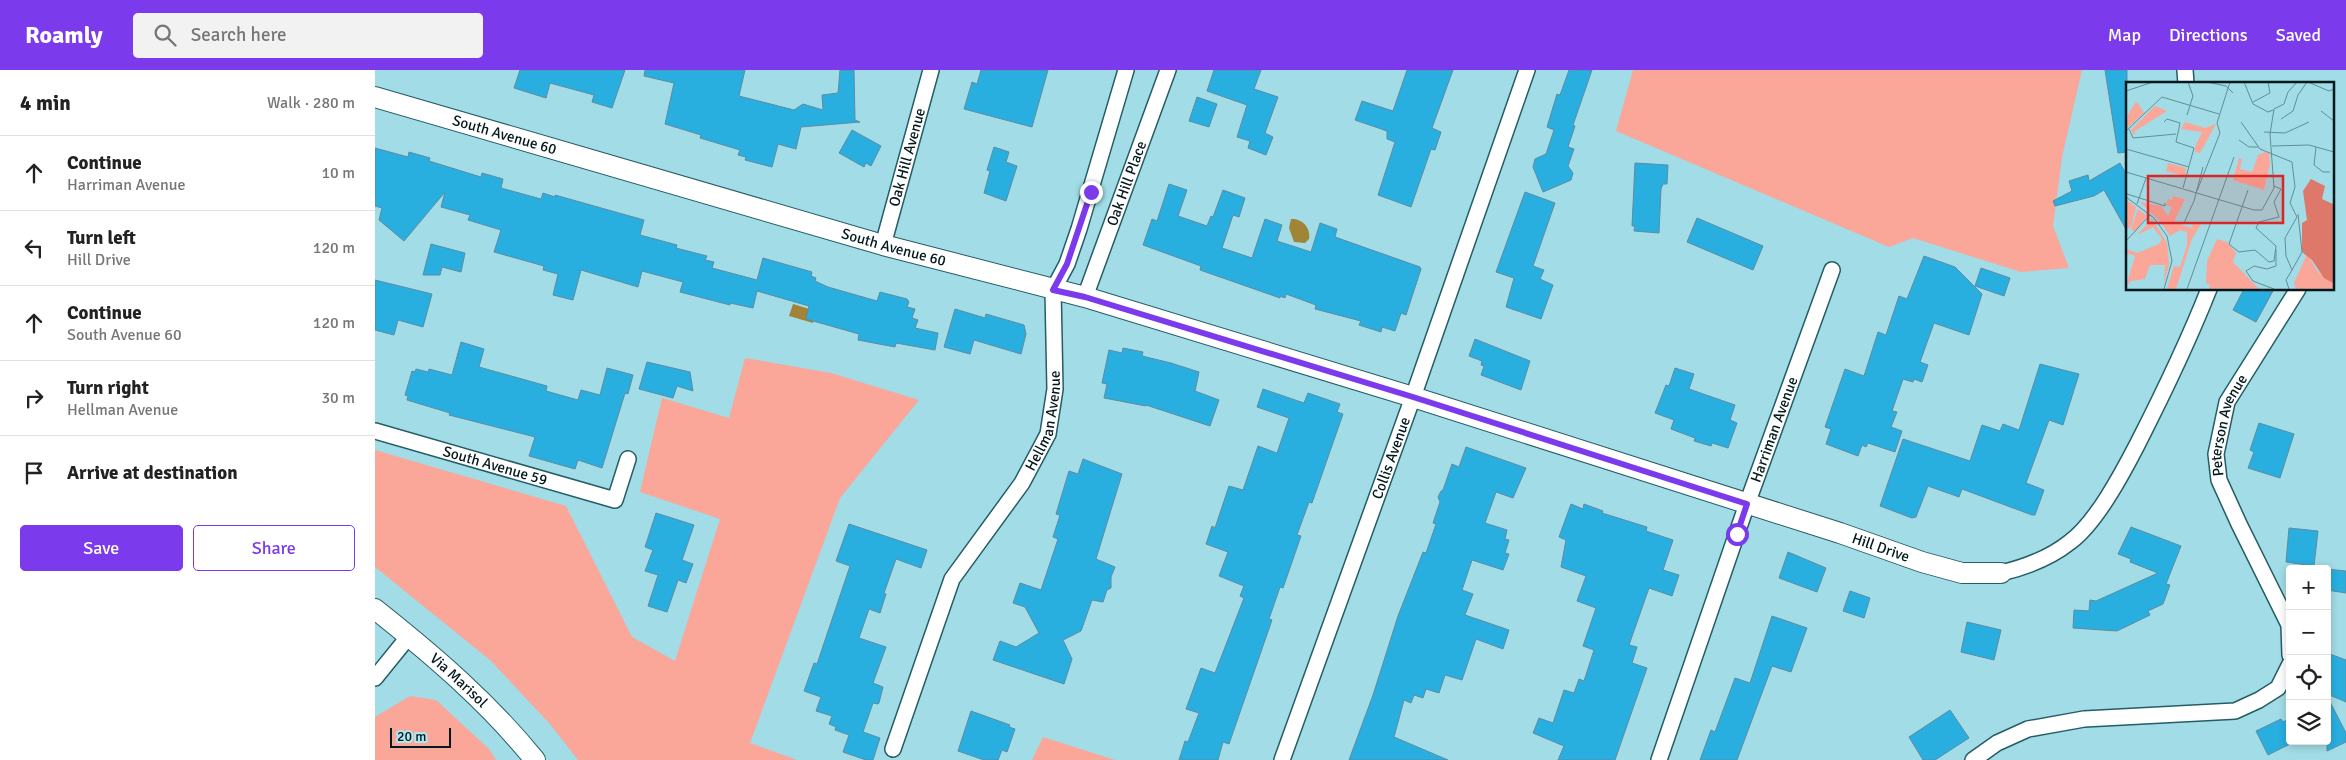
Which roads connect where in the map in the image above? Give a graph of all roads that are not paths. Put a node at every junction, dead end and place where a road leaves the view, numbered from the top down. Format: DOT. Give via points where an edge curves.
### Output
graph roads {
  1 [pos="931,70"];
  2 [pos="1127,70"];
  3 [pos="1167,70"];
  4 [pos="1527,70"];
  5 [pos="375,97"];
  6 [pos="883,245"];
  7 [pos="1832,270"];
  8 [pos="1053,290"];
  9 [pos="2209,290"];
  10 [pos="2297,290"];
  11 [pos="1085,297"];
  12 [pos="1413,397"];
  13 [pos="375,431"];
  14 [pos="628,458"];
  15 [pos="1747,504"];
  16 [pos="2001,573"];
  17 [pos="375,609"];
  18 [pos="2286,619"];
  19 [pos="409,636"];
  20 [pos="2286,672"];
  21 [pos="375,678"];
  22 [pos="893,749"];
  23 [pos="535,760"];
  24 [pos="1282,760"];
  25 [pos="1659,760"];
  26 [pos="1973,760"];
  1 -- 6 [label="street, Oak Hill Avenue"];
  2 -- 8 [label="street, Hellman Avenue" via="1079,229 1067,264"];
  3 -- 11 [label="street, Oak Hill Place"];
  4 -- 12 [label="street, Collis Avenue"];
  5 -- 6 [label="street, South Avenue 60"];
  6 -- 8 [label="street, South Avenue 60"];
  7 -- 15 [label="street, Harriman Avenue"];
  8 -- 11 [label="street, South Avenue 60"];
  8 -- 22 [label="street, Hellman Avenue" via="1055,389 1048,434 1022,484 952,579"];
  9 -- 16 [label="street, Hill Drive" via="2163,393 2116,485 2072,542 2021,568"];
  10 -- 18 [label="street, Peterson Avenue" via="2227,402 2216,454 2219,480"];
  11 -- 12 [label="street, South Avenue 60"];
  12 -- 15 [label="street, Hill Drive"];
  12 -- 24 [label="street, Collis Avenue"];
  13 -- 14 [label="street, South Avenue 59" via="615,500"];
  15 -- 16 [label="street, Hill Drive" via="1962,573"];
  15 -- 25 [label="street, Harriman Avenue"];
  17 -- 19 [label="street, Via Marisol"];
  19 -- 21 [label="street"];
  19 -- 23 [label="street, Via Marisol" via="462,681 508,727"];
  20 -- 26 [label="street" via="2278,688 2235,711 2065,722 2028,729 1997,743"];
}
